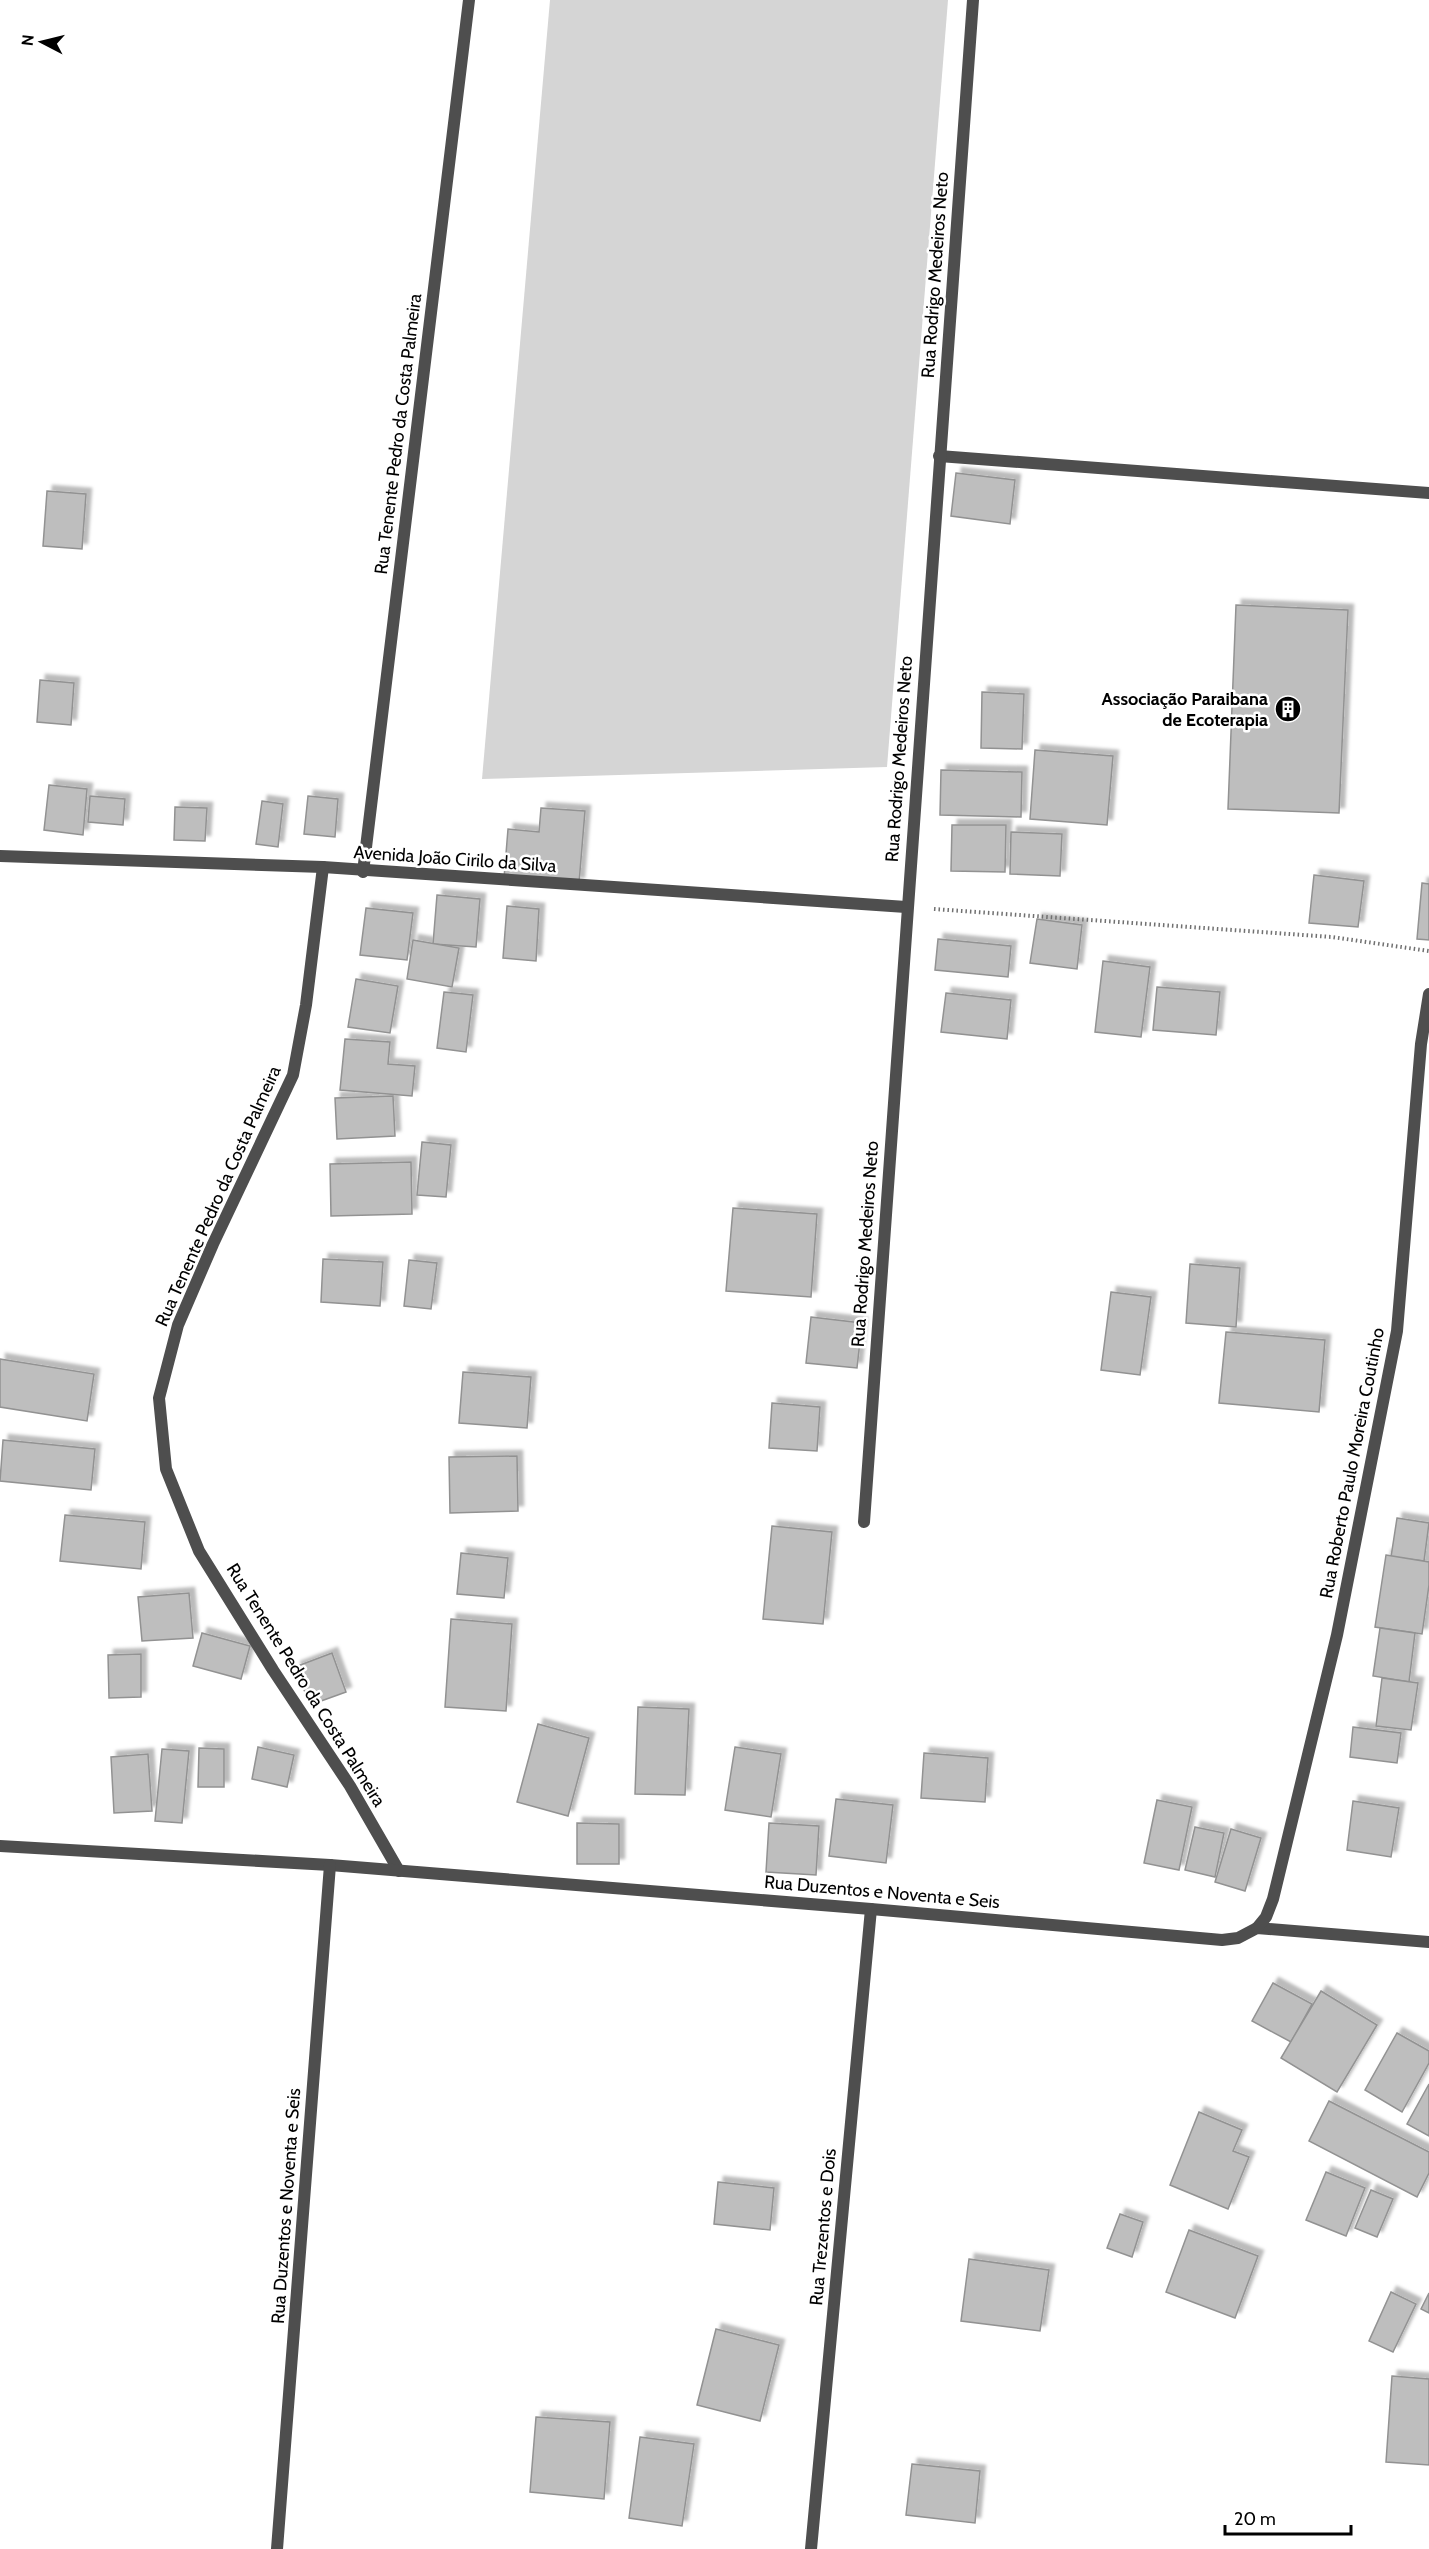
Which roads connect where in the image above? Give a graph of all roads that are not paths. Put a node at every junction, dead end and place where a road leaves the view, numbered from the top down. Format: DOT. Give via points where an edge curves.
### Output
graph roads {
  1 [pos="470,0"];
  2 [pos="973,0"];
  3 [pos="939,456"];
  4 [pos="1429,493"];
  5 [pos="0,856"];
  6 [pos="323,867"];
  7 [pos="363,872"];
  8 [pos="906,907"];
  9 [pos="1429,994"];
  10 [pos="864,1522"];
  11 [pos="0,1846"];
  12 [pos="330,1865"];
  13 [pos="399,1871"];
  14 [pos="871,1909"];
  15 [pos="1257,1928"];
  16 [pos="1429,1942"];
  17 [pos="278,2549"];
  18 [pos="811,2549"];
  1 -- 7 [label="street, Rua Tenente Pedro da Costa Palmeira"];
  2 -- 3 [label="street, Rua Rodrigo Medeiros Neto"];
  3 -- 4 [label="street"];
  3 -- 8 [label="street, Rua Rodrigo Medeiros Neto"];
  5 -- 6 [label="street, Avenida João Cirilo da Silva"];
  6 -- 7 [label="street, Avenida João Cirilo da Silva"];
  6 -- 13 [label="street, Rua Tenente Pedro da Costa Palmeira" via="293,1075 178,1325 159,1398 166,1469 199,1551 350,1786"];
  7 -- 8 [label="street, Avenida João Cirilo da Silva"];
  8 -- 10 [label="street, Rua Rodrigo Medeiros Neto"];
  9 -- 15 [label="street, Rua Roberto Paulo Moreira Coutinho" via="1421,1044 1397,1331 1335,1647 1273,1899"];
  11 -- 12 [label="street, Rua Duzentos e Noventa e Seis"];
  12 -- 13 [label="street, Rua Duzentos e Noventa e Seis"];
  12 -- 17 [label="street, Rua Duzentos e Noventa e Seis"];
  13 -- 14 [label="street, Rua Duzentos e Noventa e Seis"];
  14 -- 15 [label="street, Rua Duzentos e Noventa e Seis" via="1222,1940 1238,1938"];
  14 -- 18 [label="street, Rua Trezentos e Dois"];
  15 -- 16 [label="street, Rua Duzentos e Noventa e Seis"];
}
